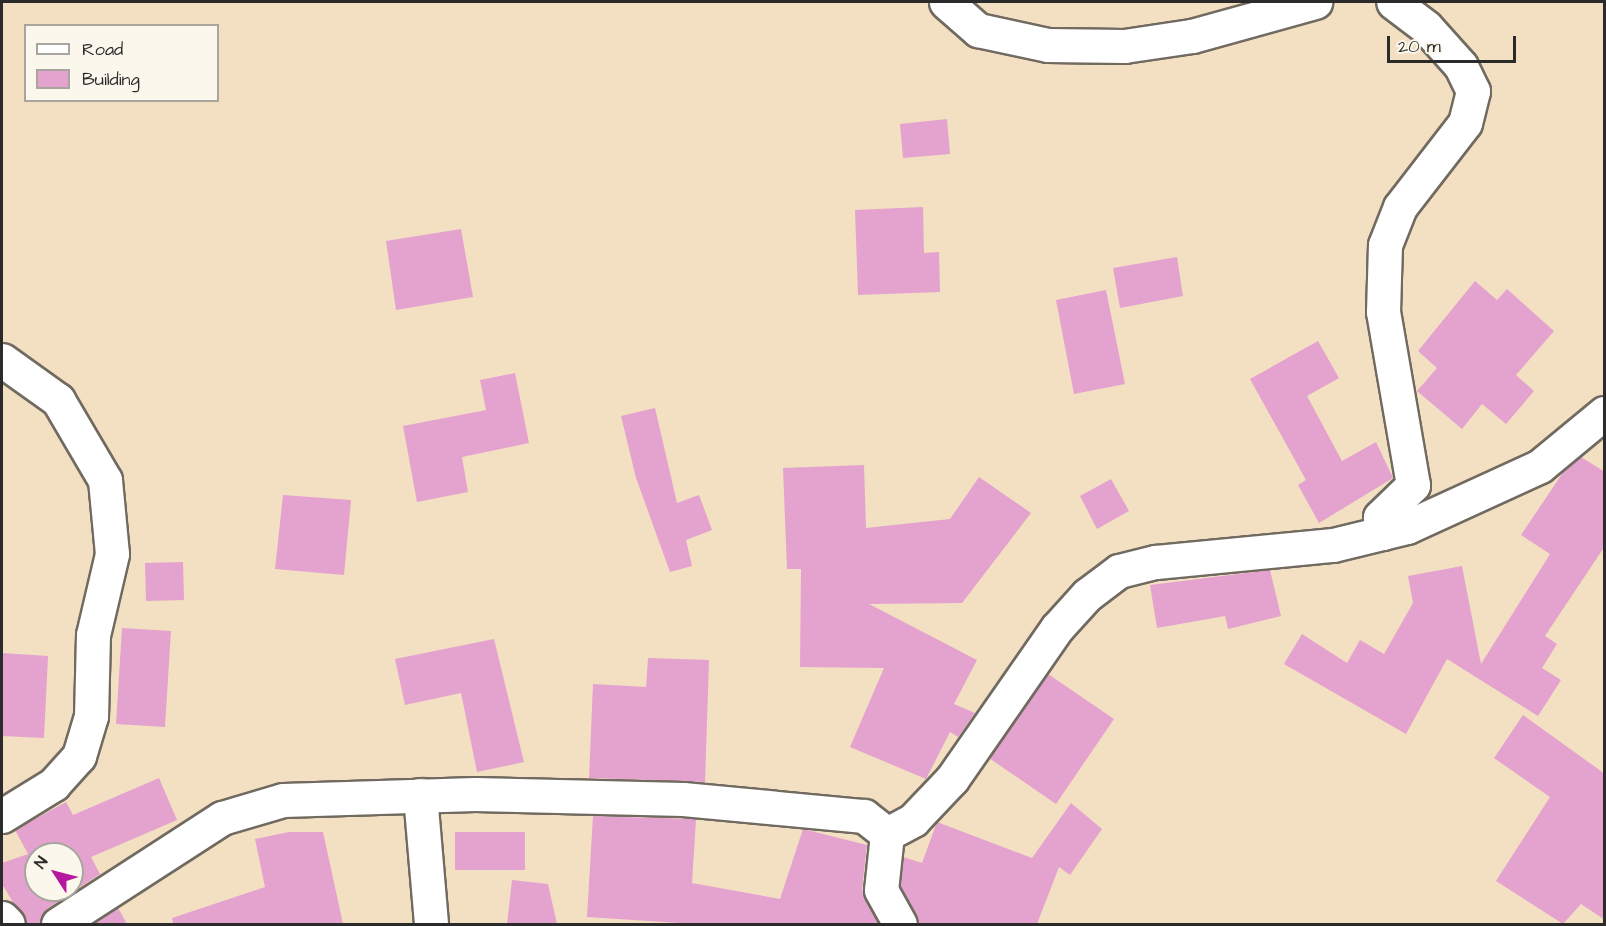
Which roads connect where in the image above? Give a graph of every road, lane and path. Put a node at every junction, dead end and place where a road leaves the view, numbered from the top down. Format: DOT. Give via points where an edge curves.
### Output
graph roads {
  1 [pos="946,2"];
  2 [pos="1316,2"];
  3 [pos="1393,2"];
  4 [pos="2,360"];
  5 [pos="1605,413"];
  6 [pos="1383,533"];
  7 [pos="420,795"];
  8 [pos="2,816"];
  9 [pos="886,834"];
  10 [pos="2,918"];
  11 [pos="8,924"];
  12 [pos="58,924"];
  13 [pos="431,924"];
  14 [pos="900,924"];
  1 -- 2 [label="street" via="978,30 1048,45 1124,46 1192,36"];
  3 -- 6 [label="street" via="1426,27 1461,66 1473,91 1465,123 1400,207 1385,245 1383,312 1413,485 1380,517"];
  4 -- 8 [label="street" via="58,400 99,470 112,554 93,635 91,716 80,756 54,784"];
  5 -- 6 [label="street" via="1540,466 1467,503"];
  6 -- 9 [label="street" via="1334,545 1156,562 1119,572 1087,595 1057,628 952,779 913,820"];
  7 -- 9 [label="street" via="683,799 864,816"];
  7 -- 12 [label="street" via="283,800 222,818"];
  7 -- 13 [label="street"];
  9 -- 14 [label="street" via="881,890"];
  10 -- 11 [label="street"];
}
